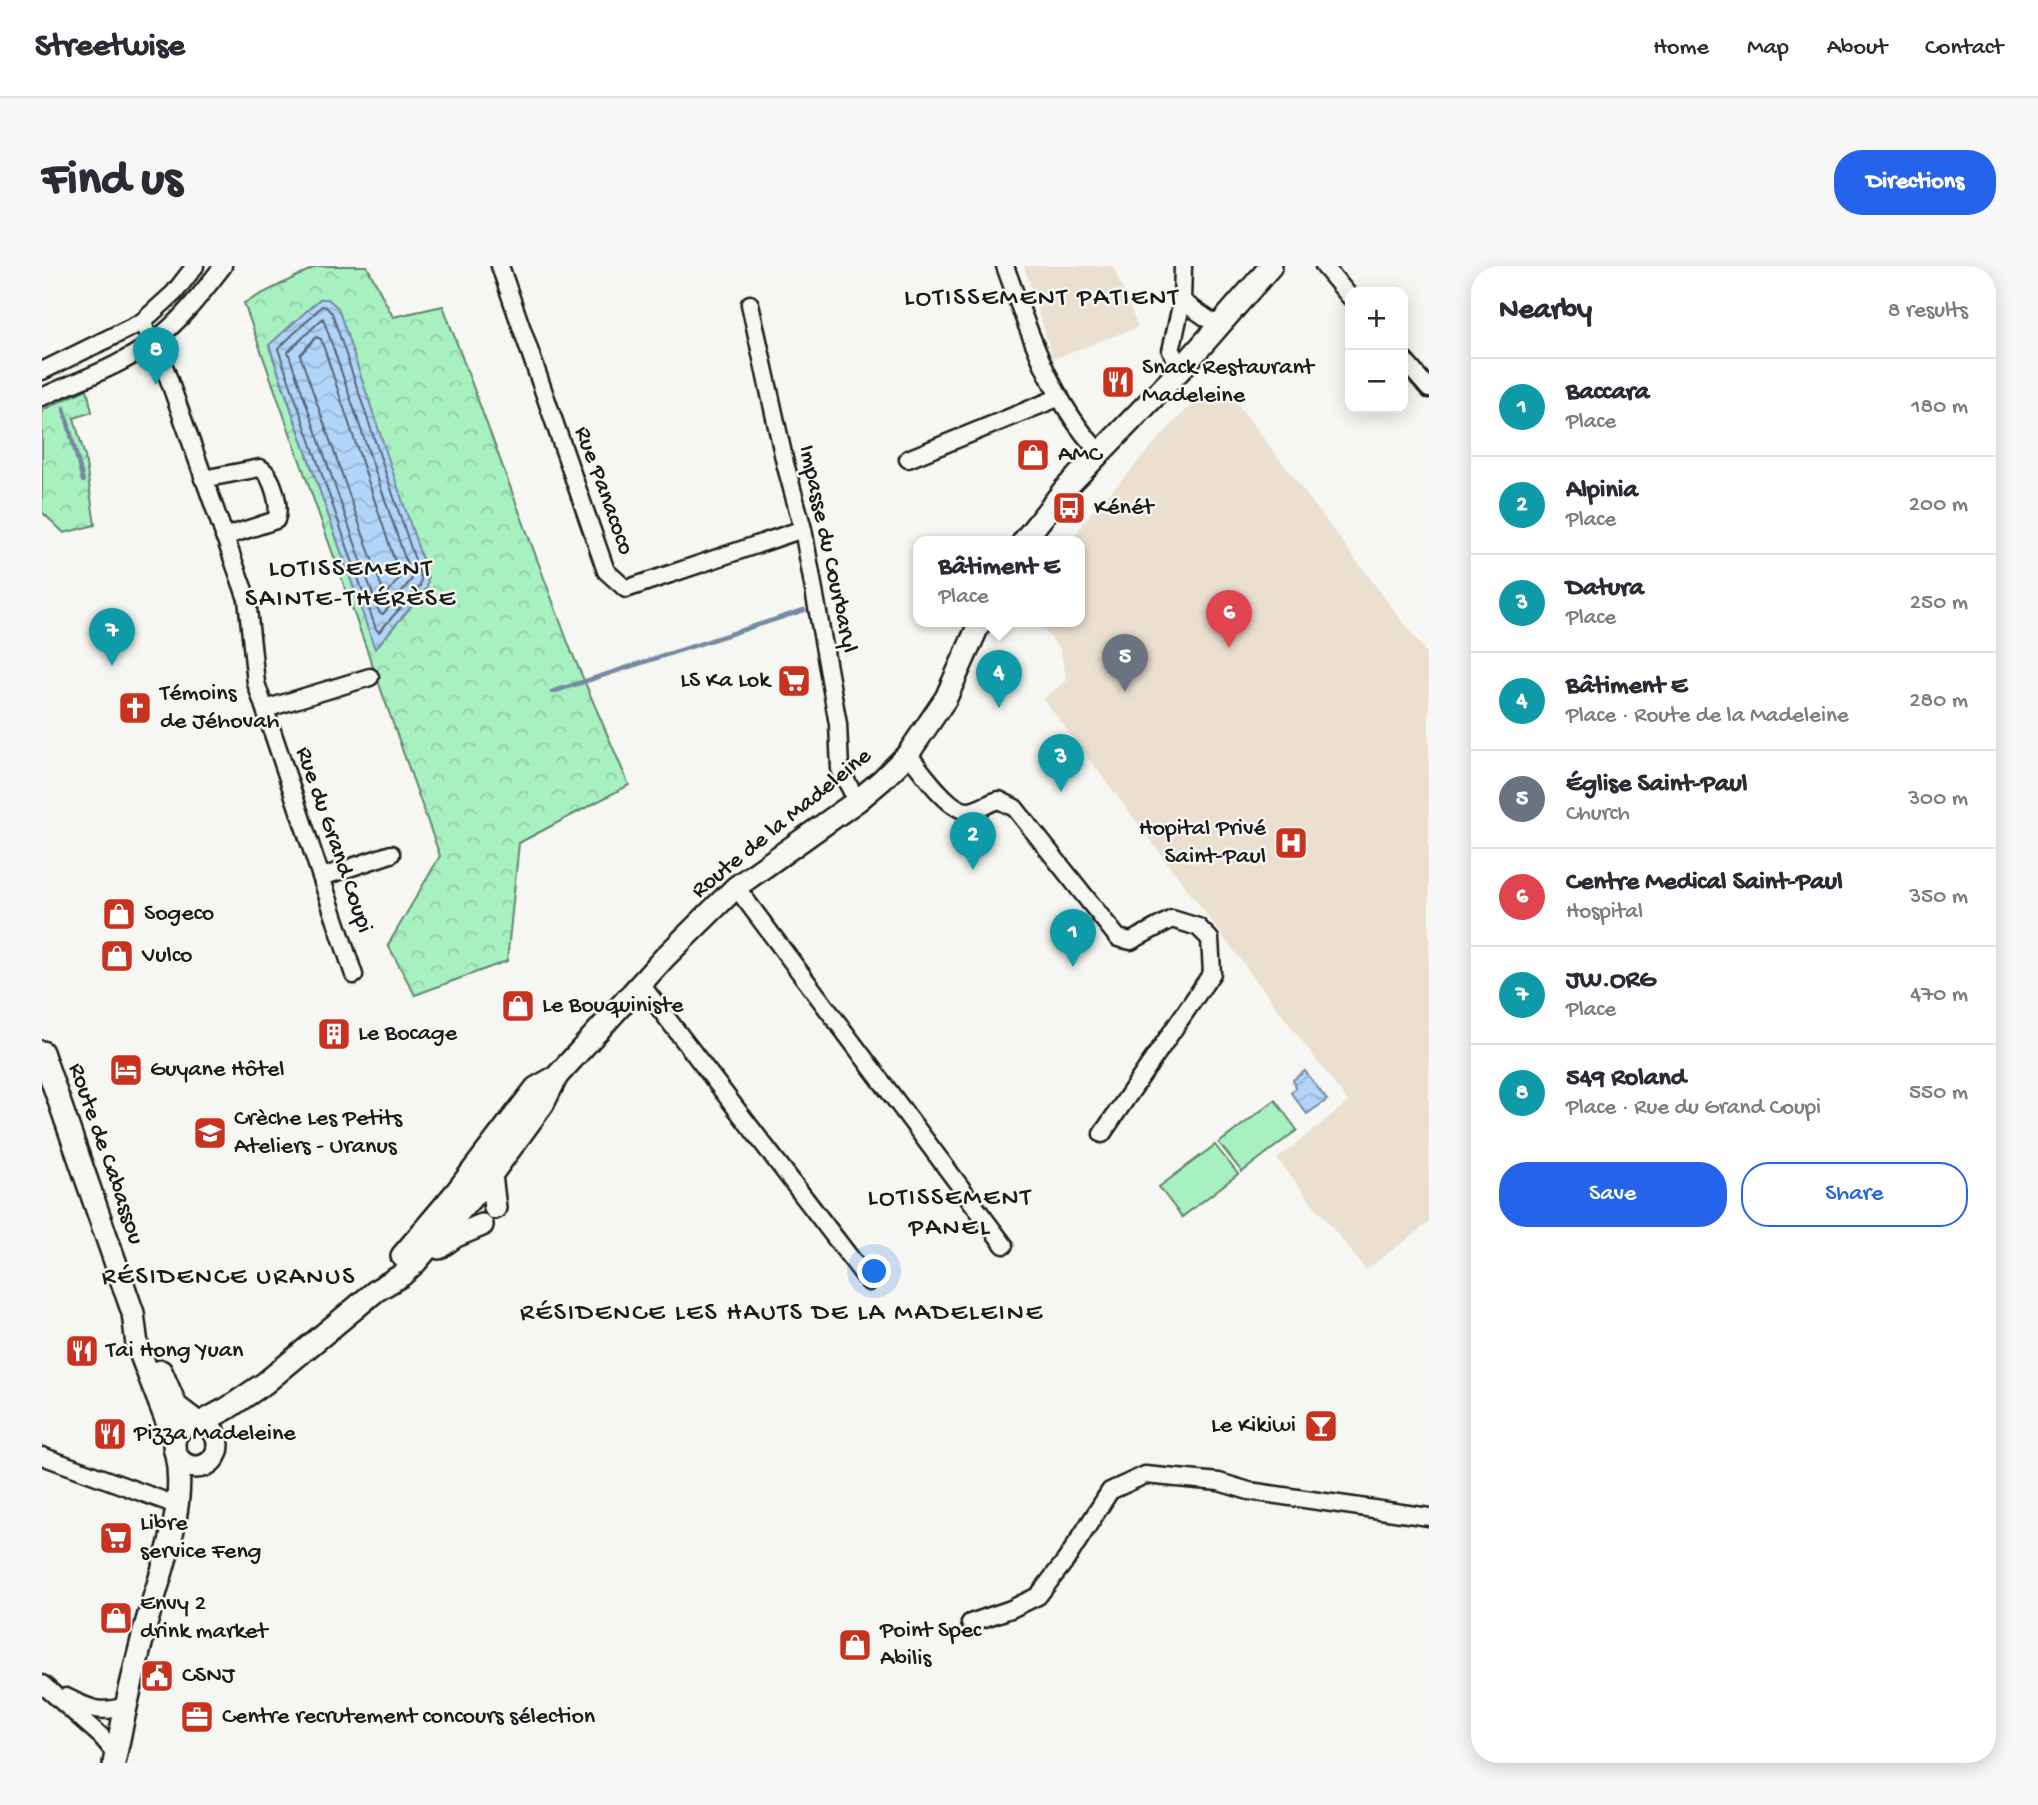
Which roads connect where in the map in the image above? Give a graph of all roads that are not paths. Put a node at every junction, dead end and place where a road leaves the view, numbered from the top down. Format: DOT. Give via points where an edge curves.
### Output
graph roads {
  1 [pos="195,266"];
  2 [pos="223,266"];
  3 [pos="500,266"];
  4 [pos="1005,266"];
  5 [pos="1183,266"];
  6 [pos="1271,266"];
  7 [pos="1324,266"];
  8 [pos="1345,291"];
  9 [pos="1182,301"];
  10 [pos="750,304"];
  11 [pos="142,323"];
  12 [pos="1218,326"];
  13 [pos="152,343"];
  14 [pos="1408,365"];
  15 [pos="1182,368"];
  16 [pos="42,371"];
  17 [pos="1429,389"];
  18 [pos="42,397"];
  19 [pos="1060,397"];
  20 [pos="1100,453"];
  21 [pos="908,459"];
  22 [pos="203,479"];
  23 [pos="803,529"];
  24 [pos="1028,536"];
  25 [pos="224,537"];
  26 [pos="978,627"];
  27 [pos="370,677"];
  28 [pos="265,709"];
  29 [pos="908,754"];
  30 [pos="858,801"];
  31 [pos="391,854"];
  32 [pos="322,877"];
  33 [pos="736,887"];
  34 [pos="354,975"];
  35 [pos="640,983"];
  36 [pos="42,1052"];
  37 [pos="557,1076"];
  38 [pos="1102,1134"];
  39 [pos="491,1175"];
  40 [pos="495,1208"];
  41 [pos="482,1225"];
  42 [pos="1004,1245"];
  43 [pos="416,1262"];
  44 [pos="869,1282"];
  45 [pos="377,1290"];
  46 [pos="133,1313"];
  47 [pos="265,1383"];
  48 [pos="198,1422"];
  49 [pos="219,1446"];
  50 [pos="175,1447"];
  51 [pos="42,1456"];
  52 [pos="207,1464"];
  53 [pos="176,1505"];
  54 [pos="1429,1517"];
  55 [pos="170,1537"];
  56 [pos="970,1623"];
  57 [pos="42,1683"];
  58 [pos="126,1706"];
  59 [pos="115,1758"];
  1 -- 11 [label="street"];
  2 -- 13 [label="street"];
  3 -- 23 [label="street, Rue Panacoco" via="606,571 626,589"];
  4 -- 19 [label="street" via="1037,354"];
  5 -- 9 [label="street"];
  6 -- 12 [label="main road"];
  7 -- 8 [label="street"];
  9 -- 12 [label="street"];
  9 -- 15 [label="street" via="1171,351"];
  10 -- 23 [label="street, Impasse du Courbaryl"];
  11 -- 13 [label="street, Rue du Grand Coupi"];
  11 -- 16 [label="street"];
  12 -- 15 [label="main road"];
  13 -- 18 [label="street"];
  13 -- 22 [label="street, Rue du Grand Coupi"];
  14 -- 17 [label="street"];
  15 -- 20 [label="main road"];
  19 -- 20 [label="street"];
  19 -- 21 [label="street"];
  20 -- 24 [label="main road"];
  22 -- 25 [label="street, Rue du Grand Coupi"];
  22 -- 25 [label="street" via="260,468 270,478 279,513 276,520"];
  23 -- 30 [label="street, Impasse du Courbaryl" via="838,724 840,769"];
  25 -- 28 [label="street, Rue du Grand Coupi" via="247,599 253,667"];
  26 -- 29 [label="main road, Route de la Madeleine" via="946,698"];
  27 -- 28 [label="street"];
  28 -- 32 [label="street, Rue du Grand Coupi"];
  29 -- 30 [label="main road, Route de la Madeleine"];
  29 -- 38 [label="street" via="959,809 971,811 999,800 1015,808 1118,938 1131,941 1172,919 1198,927 1210,939 1212,973"];
  30 -- 33 [label="main road, Route de la Madeleine"];
  31 -- 32 [label="street"];
  32 -- 34 [label="street, Rue du Grand Coupi"];
  33 -- 35 [label="main road, Route de la Madeleine"];
  33 -- 42 [label="street"];
  35 -- 37 [label="main road, Route de la Madeleine"];
  35 -- 44 [label="street"];
  36 -- 46 [label="main road, Route de Cabassou"];
  37 -- 39 [label="main road, Route de la Madeleine" via="543,1104"];
  37 -- 45 [label="main road, Route de la Madeleine" via="536,1088"];
  39 -- 40 [label="main road"];
  39 -- 43 [label="main road, Route de la Madeleine"];
  41 -- 43 [label="main road"];
  43 -- 45 [label="main road, Route de la Madeleine"];
  45 -- 47 [label="main road, Route de la Madeleine"];
  46 -- 48 [label="main road, Route de Cabassou" via="176,1406"];
  46 -- 50 [label="main road, Route de Cabassou" via="137,1345"];
  47 -- 48 [label="main road, Route de la Madeleine"];
  47 -- 49 [label="main road, Route de la Madeleine" via="235,1416"];
  48 -- 49 [label="main road" via="211,1428"];
  48 -- 50 [label="main road" via="180,1429"];
  49 -- 52 [label="main road"];
  50 -- 52 [label="main road" via="186,1464"];
  50 -- 53 [label="main road"];
  51 -- 53 [label="street"];
  52 -- 55 [label="main road"];
  53 -- 55 [label="main road"];
  54 -- 56 [label="street" via="1249,1491 1219,1482 1145,1475 1110,1491 1038,1596"];
  55 -- 58 [label="main road"];
  57 -- 58 [label="street" via="88,1708 107,1712"];
  57 -- 59 [label="street" via="101,1736"];
  58 -- 59 [label="main road"];
}
